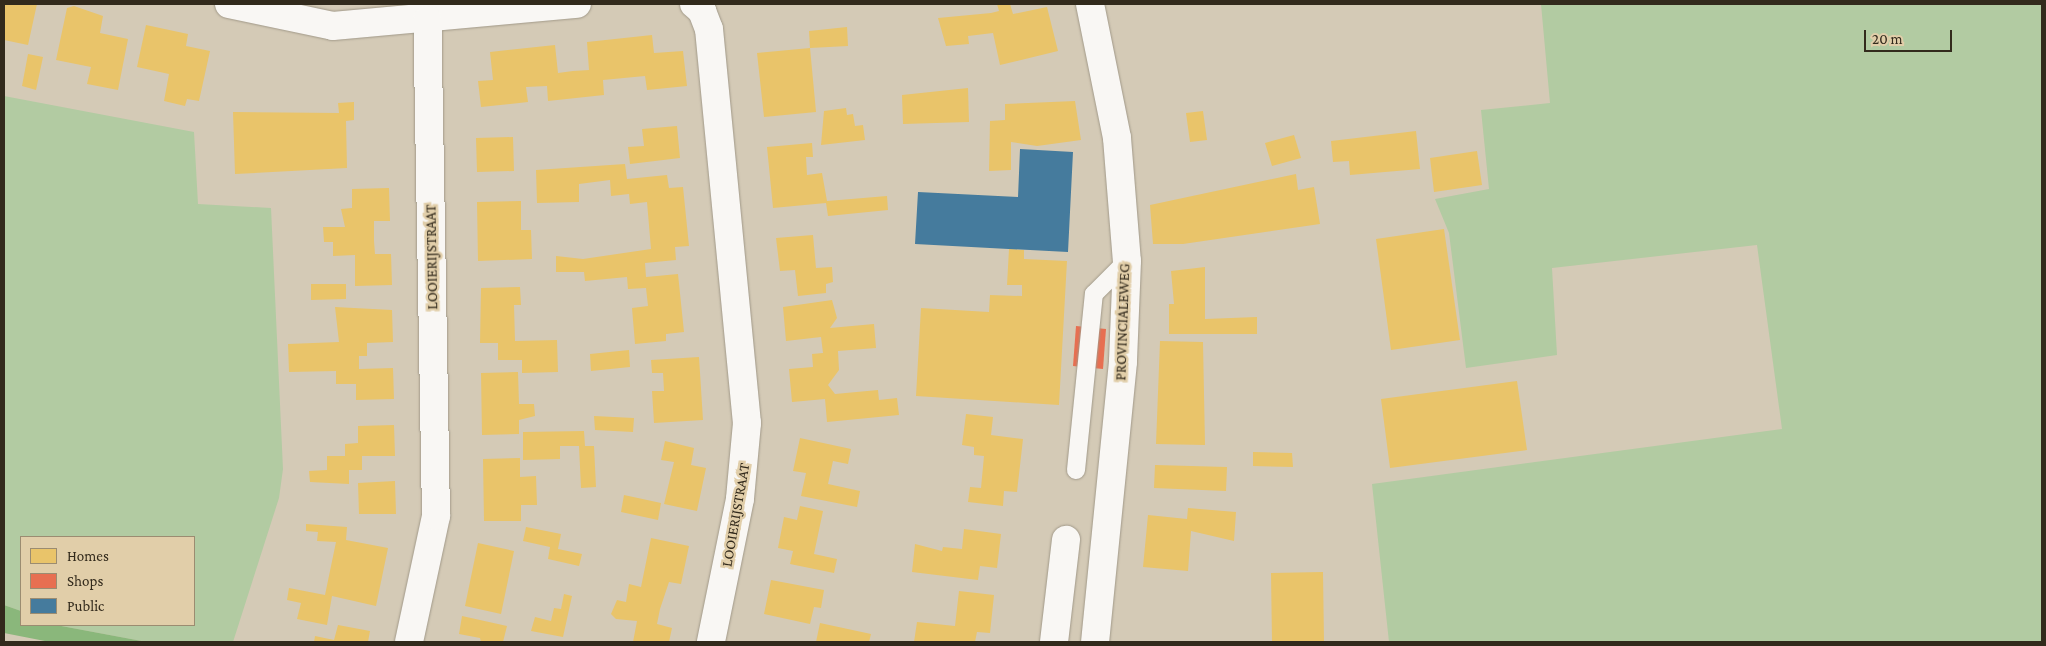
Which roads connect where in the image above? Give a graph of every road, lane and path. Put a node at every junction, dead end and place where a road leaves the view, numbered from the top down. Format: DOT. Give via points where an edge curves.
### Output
graph roads {
  1 [pos="229,4"];
  2 [pos="577,4"];
  3 [pos="694,4"];
  4 [pos="1090,4"];
  5 [pos="427,20"];
  6 [pos="1127,261"];
  7 [pos="1076,470"];
  8 [pos="1066,540"];
  9 [pos="409,642"];
  10 [pos="710,642"];
  11 [pos="1054,642"];
  12 [pos="1095,642"];
  1 -- 5 [label="street" via="333,26"];
  2 -- 5 [label="street"];
  3 -- 10 [label="street, LOOIERIJSTRAAT" via="702,11 709,29 747,423 740,499"];
  4 -- 6 [label="street, PROVINCIALEWEG" via="1117,138"];
  5 -- 9 [label="street, LOOIERIJSTRAAT" via="436,516"];
  6 -- 7 [label="lane" via="1094,294"];
  6 -- 12 [label="street, PROVINCIALEWEG" via="1123,362"];
  8 -- 11 [label="street"];
}
